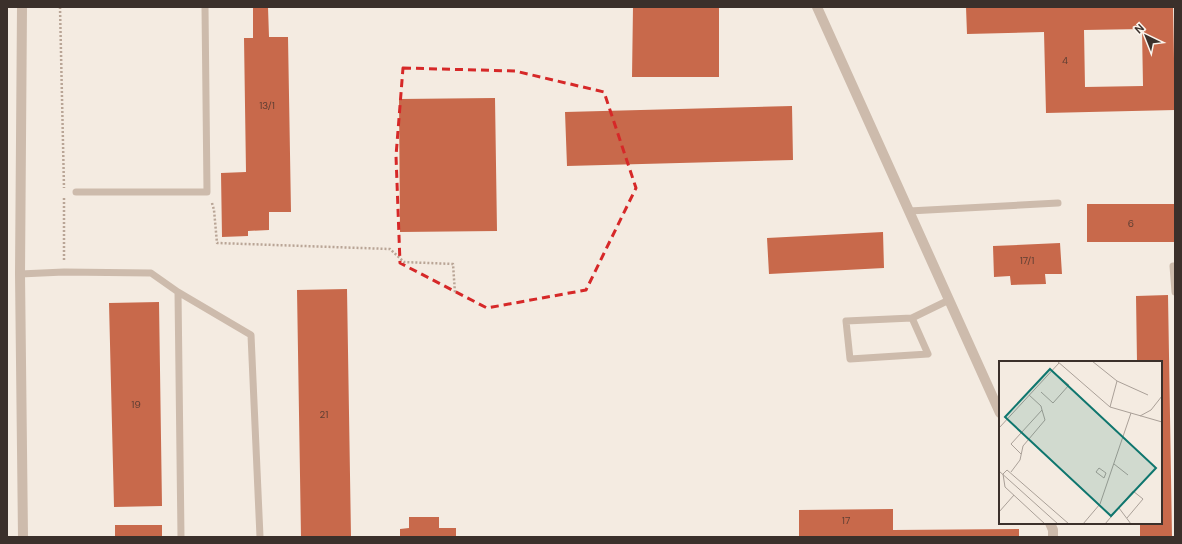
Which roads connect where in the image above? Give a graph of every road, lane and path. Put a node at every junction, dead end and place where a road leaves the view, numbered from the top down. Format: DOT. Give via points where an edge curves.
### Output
graph roads {
  1 [pos="22,7"];
  2 [pos="60,7"];
  3 [pos="205,7"];
  4 [pos="817,7"];
  5 [pos="76,192"];
  6 [pos="207,192"];
  7 [pos="1058,203"];
  8 [pos="909,211"];
  9 [pos="1175,266"];
  10 [pos="64,272"];
  11 [pos="20,274"];
  12 [pos="178,292"];
  13 [pos="1175,292"];
  14 [pos="455,293"];
  15 [pos="949,300"];
  16 [pos="912,318"];
  17 [pos="999,411"];
  18 [pos="1050,524"];
  19 [pos="23,537"];
  20 [pos="182,537"];
  21 [pos="260,537"];
  22 [pos="1053,537"];
  1 -- 11 [label="street"];
  2 -- 10 [label="path"];
  3 -- 6 [label="lane"];
  4 -- 8 [label="street"];
  5 -- 6 [label="lane"];
  6 -- 14 [label="path" via="214,210 217,243 390,249 404,262 453,264"];
  7 -- 8 [label="lane"];
  8 -- 15 [label="street"];
  9 -- 13 [label="lane"];
  10 -- 11 [label="lane"];
  10 -- 12 [label="lane" via="151,272"];
  11 -- 19 [label="street"];
  12 -- 20 [label="lane"];
  12 -- 21 [label="lane" via="251,335"];
  15 -- 16 [label="lane"];
  15 -- 17 [label="street"];
  16 -- 16 [label="lane" via="846,321 850,359 928,354"];
  18 -- 22 [label="street"];
}
